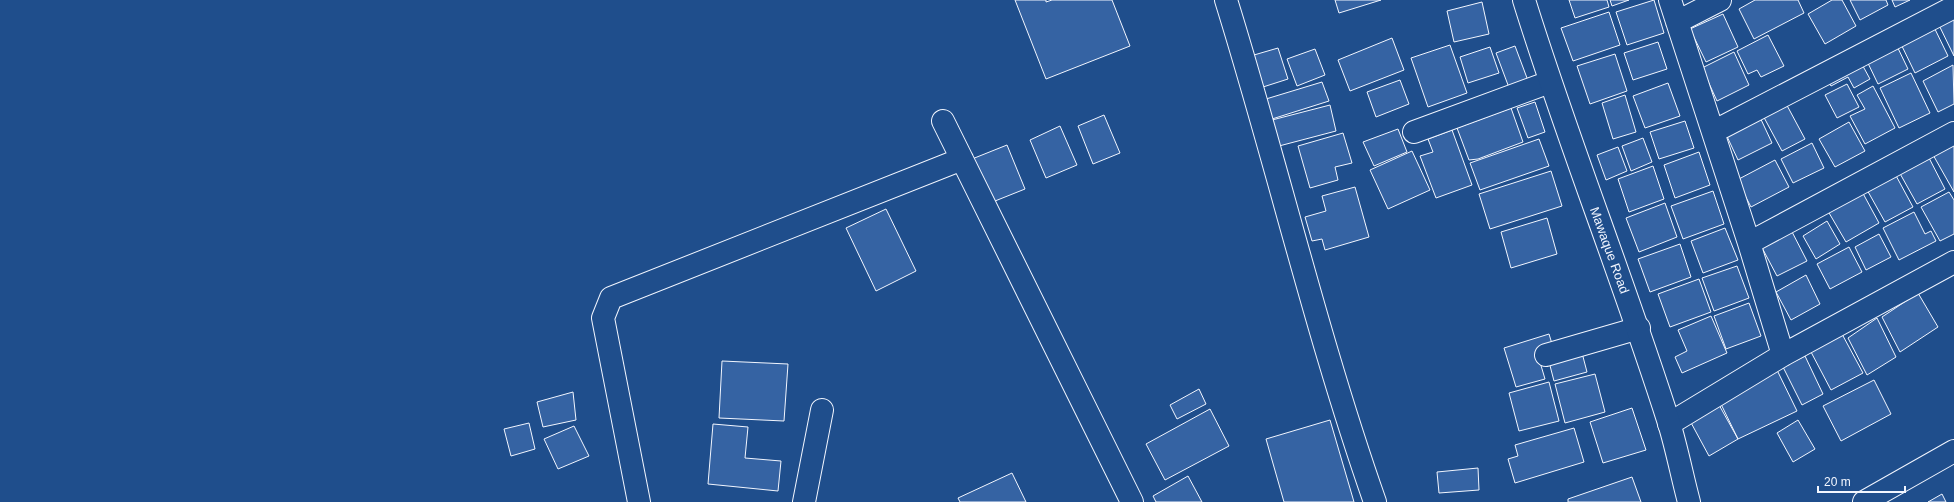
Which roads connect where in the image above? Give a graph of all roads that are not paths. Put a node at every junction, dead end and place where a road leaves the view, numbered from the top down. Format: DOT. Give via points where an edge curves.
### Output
graph roads {
  1 [pos="1226,0"];
  2 [pos="1524,0"];
  3 [pos="1670,0"];
  4 [pos="1720,0"];
  5 [pos="1954,8"];
  6 [pos="1677,22"];
  7 [pos="1550,82"];
  8 [pos="943,121"];
  9 [pos="1414,132"];
  10 [pos="1713,132"];
  11 [pos="1954,133"];
  12 [pos="962,159"];
  13 [pos="1749,243"];
  14 [pos="1954,262"];
  15 [pos="1639,328"];
  16 [pos="1546,355"];
  17 [pos="1783,355"];
  18 [pos="822,410"];
  19 [pos="1670,424"];
  20 [pos="1954,451"];
  21 [pos="639,502"];
  22 [pos="804,502"];
  23 [pos="1132,502"];
  24 [pos="1375,502"];
  25 [pos="1689,502"];
  26 [pos="1864,502"];
  1 -- 24 [label="street" via="1352,435"];
  2 -- 7 [label="street, Mawaque Road"];
  3 -- 6 [label="street"];
  4 -- 6 [label="street"];
  5 -- 10 [label="street"];
  6 -- 10 [label="street"];
  7 -- 9 [label="street"];
  7 -- 15 [label="street, Mawaque Road"];
  8 -- 12 [label="street"];
  10 -- 13 [label="street"];
  11 -- 13 [label="street"];
  12 -- 21 [label="street" via="611,298 603,318"];
  12 -- 23 [label="street"];
  13 -- 17 [label="street"];
  14 -- 17 [label="street"];
  15 -- 16 [label="street"];
  15 -- 19 [label="street, Mawaque Road"];
  17 -- 19 [label="street"];
  18 -- 22 [label="street"];
  19 -- 25 [label="street, Mawaque Road"];
  20 -- 26 [label="street"];
}
